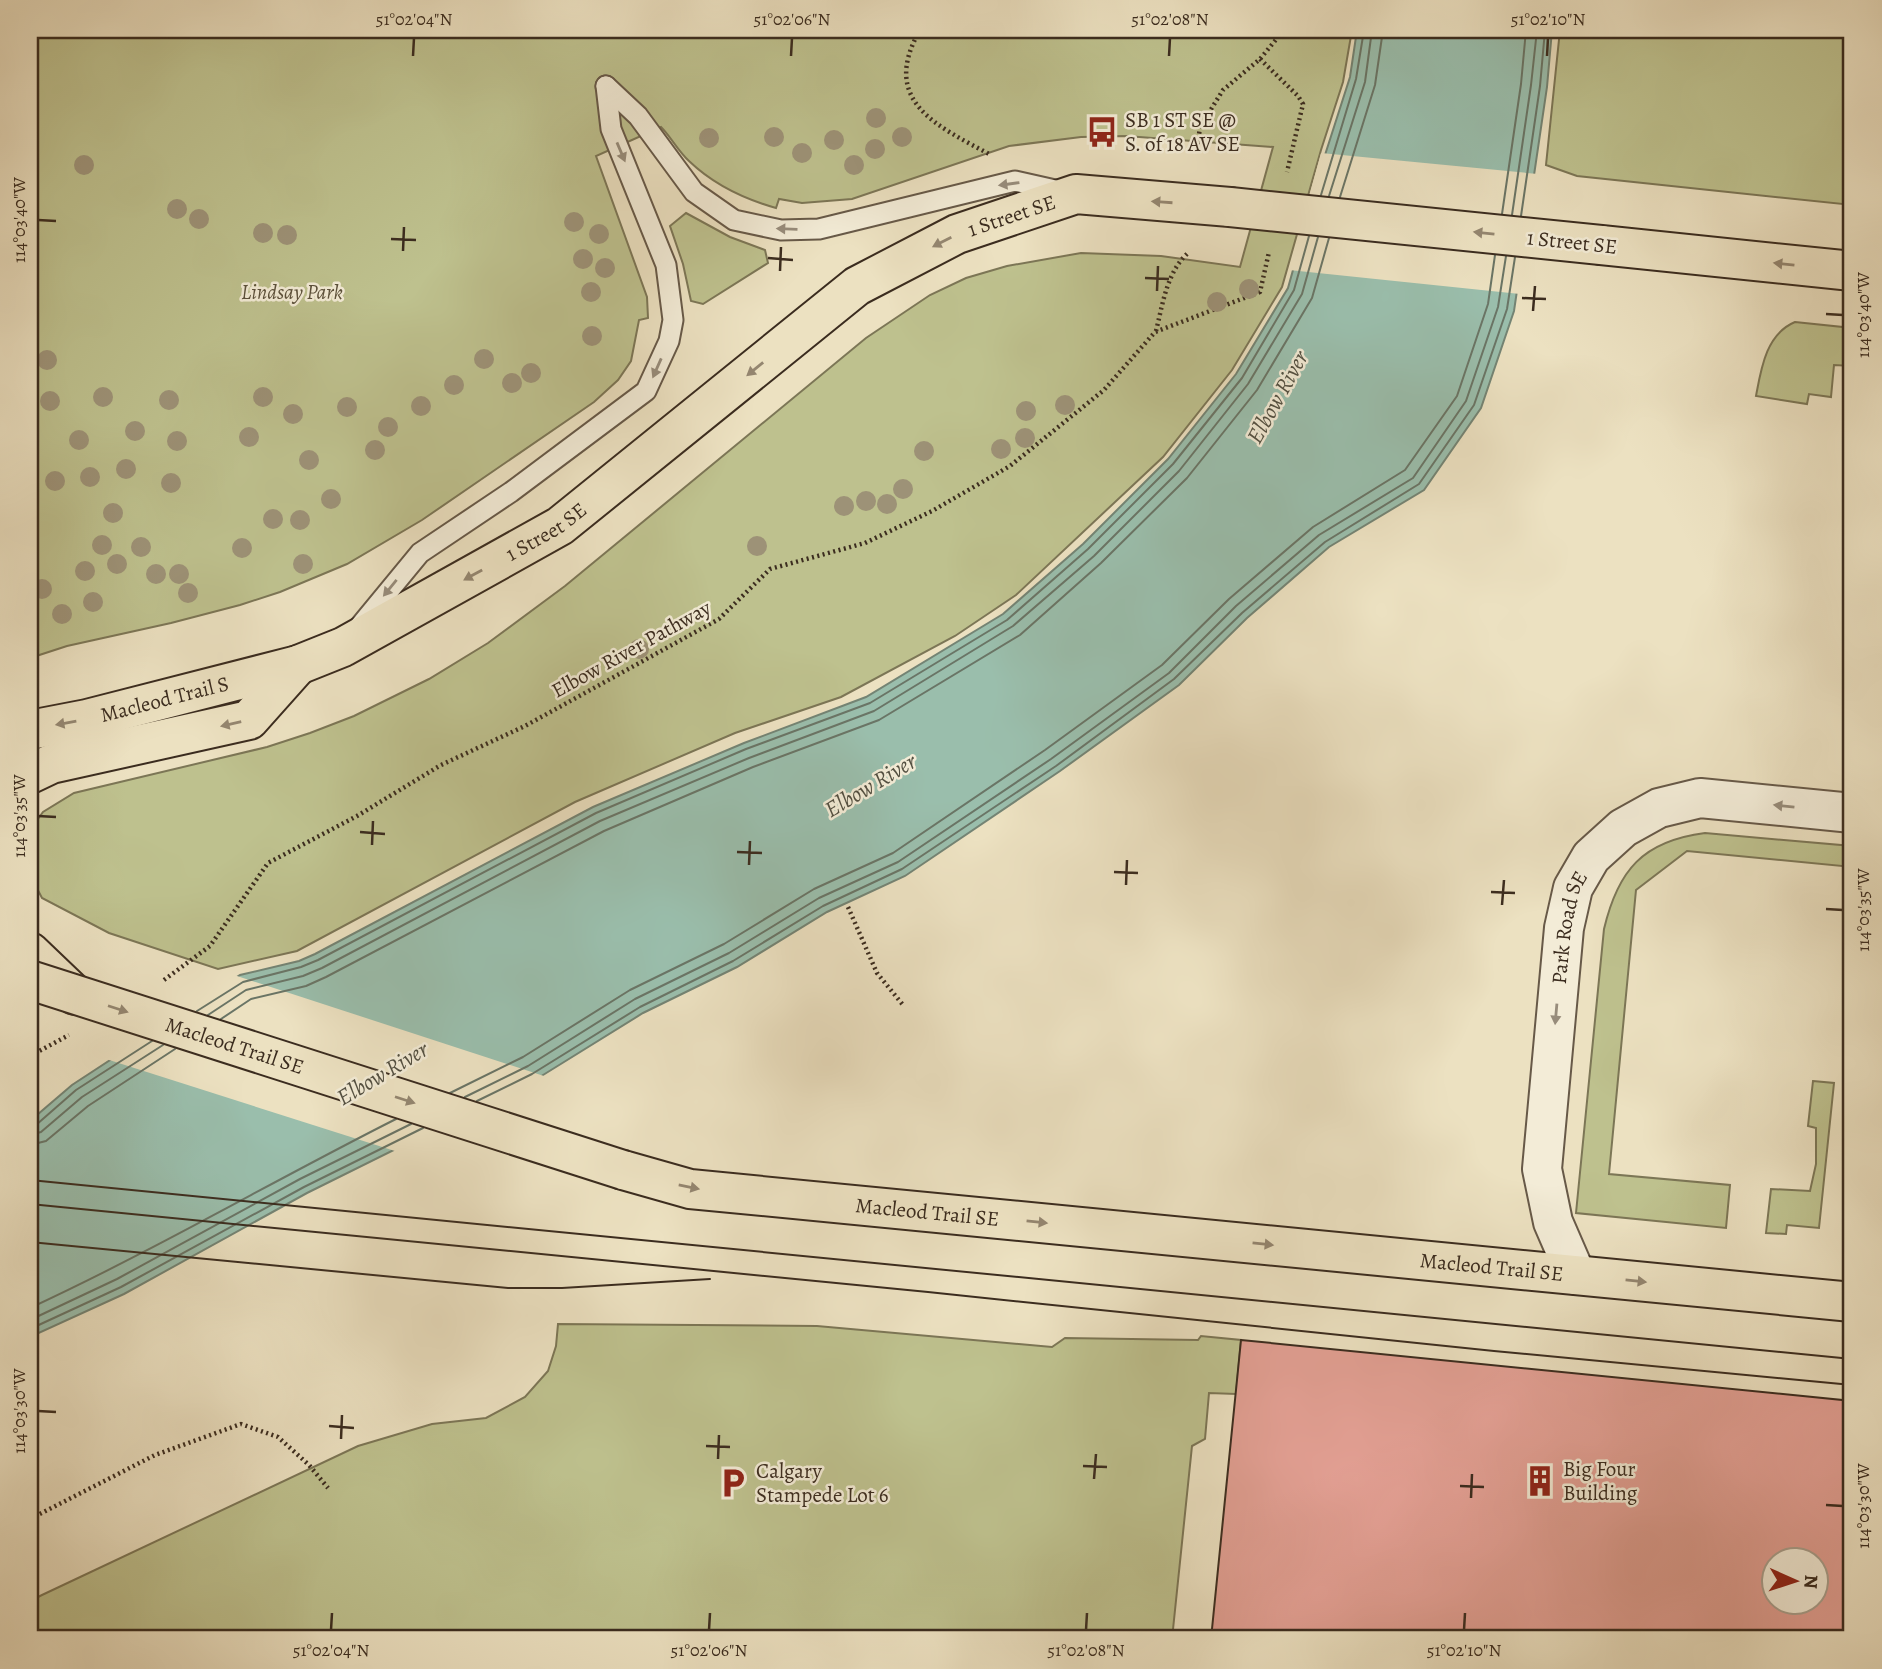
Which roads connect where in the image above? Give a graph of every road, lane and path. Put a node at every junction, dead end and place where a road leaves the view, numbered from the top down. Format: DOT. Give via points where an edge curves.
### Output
graph roads {
  1 [pos="920,30"];
  2 [pos="1284,30"];
  3 [pos="1260,59"];
  4 [pos="1197,150"];
  5 [pos="999,159"];
  6 [pos="1284,185"];
  7 [pos="1076,194"];
  8 [pos="1272,239"];
  9 [pos="1189,252"];
  10 [pos="1852,271"];
  11 [pos="1156,332"];
  12 [pos="343,647"];
  13 [pos="298,665"];
  14 [pos="30,730"];
  15 [pos="30,774"];
  16 [pos="1852,813"];
  17 [pos="848,906"];
  18 [pos="33,965"];
  19 [pos="162,982"];
  20 [pos="903,1005"];
  21 [pos="75,1013"];
  22 [pos="30,1056"];
  23 [pos="1576,1275"];
  24 [pos="1852,1302"];
  25 [pos="328,1488"];
  26 [pos="30,1519"];
  1 -- 5 [label="path" via="907,66 911,99 958,137"];
  2 -- 3 [label="path"];
  3 -- 4 [label="path" via="1223,90 1200,127"];
  3 -- 6 [label="path" via="1303,104"];
  10 -- 7 [label="main road, 1 Street SE, one-way, bridge"];
  7 -- 12 [label="main road, 1 Street SE, one-way" via="957,234 857,286 560,526"];
  7 -- 12 [label="lane, one-way" via="1015,181 819,229 781,230 734,220 694,192 638,116 606,86 611,129 666,265 673,320 669,341 646,391 420,553"];
  8 -- 11 [label="path, Elbow River Pathway" via="1259,292"];
  9 -- 11 [label="path" via="1171,275"];
  11 -- 19 [label="path, Elbow River Pathway" via="1104,390 1010,466 932,511 865,542 770,569 719,619 525,726 441,765 268,863 210,946"];
  12 -- 13 [label="main road, 1 Street SE"];
  13 -- 14 [label="main road, Macleod Trail S, one-way"];
  13 -- 15 [label="main road, one-way" via="249,720 51,764"];
  16 -- 23 [label="street, Park Road SE, one-way" via="1700,798 1659,808 1623,828 1591,857 1573,888 1564,928 1542,1169 1553,1222"];
  17 -- 20 [label="path" via="877,973"];
  18 -- 21 [label="main road, Macleod Trail SE, bridge"];
  21 -- 22 [label="path"];
  21 -- 23 [label="main road, Macleod Trail SE, one-way, bridge" via="690,1189"];
  23 -- 24 [label="main road, Macleod Trail SE, one-way"];
  25 -- 26 [label="path" via="278,1437 241,1424 155,1455"];
}
